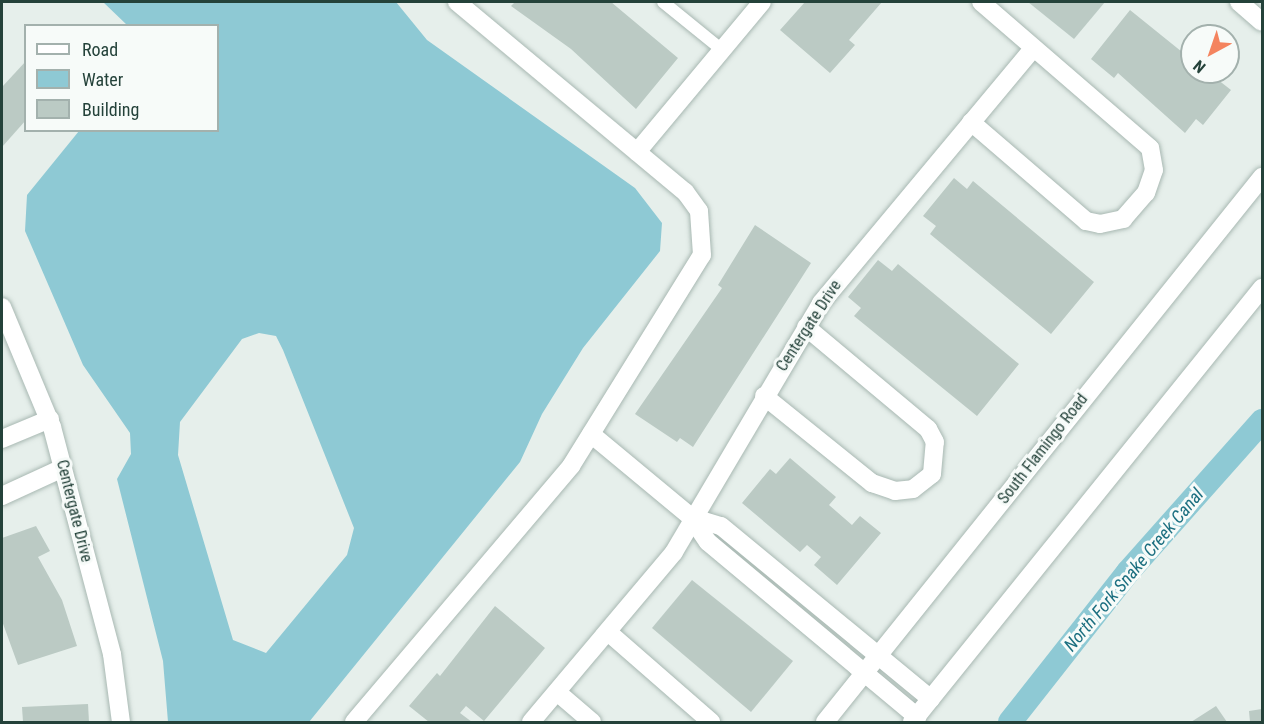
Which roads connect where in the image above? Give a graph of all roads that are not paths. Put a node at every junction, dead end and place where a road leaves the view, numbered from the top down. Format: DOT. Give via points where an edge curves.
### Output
graph roads {
  1 [pos="457,2"];
  2 [pos="663,2"];
  3 [pos="762,2"];
  4 [pos="981,2"];
  5 [pos="1239,2"];
  6 [pos="1263,22"];
  7 [pos="1033,49"];
  8 [pos="722,50"];
  9 [pos="971,122"];
  10 [pos="637,152"];
  11 [pos="1263,177"];
  12 [pos="1263,288"];
  13 [pos="2,307"];
  14 [pos="806,327"];
  15 [pos="764,396"];
  16 [pos="50,419"];
  17 [pos="591,434"];
  18 [pos="2,440"];
  19 [pos="63,468"];
  20 [pos="2,496"];
  21 [pos="692,517"];
  22 [pos="769,566"];
  23 [pos="757,584"];
  24 [pos="608,632"];
  25 [pos="879,655"];
  26 [pos="864,674"];
  27 [pos="557,693"];
  28 [pos="931,699"];
  29 [pos="915,720"];
  30 [pos="121,723"];
  31 [pos="354,723"];
  32 [pos="531,723"];
  33 [pos="592,723"];
  34 [pos="711,723"];
  35 [pos="825,723"];
  1 -- 10 [label="street"];
  2 -- 8 [label="lane"];
  3 -- 8 [label="street"];
  4 -- 7 [label="street"];
  5 -- 6 [label="street"];
  7 -- 9 [label="street, Centergate Drive"];
  7 -- 9 [label="street" via="1150,148 1154,170 1146,193 1123,219 1100,225 1086,221"];
  8 -- 10 [label="street"];
  9 -- 14 [label="street, Centergate Drive"];
  10 -- 17 [label="street" via="699,211 702,255"];
  11 -- 25 [label="street, South Flamingo Road"];
  12 -- 28 [label="street"];
  13 -- 16 [label="street, Centergate Drive"];
  14 -- 15 [label="street, Centergate Drive"];
  14 -- 15 [label="street" via="928,429 935,442 932,474 913,489 895,491 872,483"];
  15 -- 21 [label="street, Centergate Drive"];
  16 -- 18 [label="street"];
  16 -- 19 [label="street, Centergate Drive"];
  17 -- 21 [label="street"];
  17 -- 31 [label="street" via="500,552"];
  19 -- 20 [label="street"];
  19 -- 30 [label="street, Centergate Drive" via="112,654"];
  21 -- 22 [label="street" via="721,526"];
  21 -- 23 [label="street" via="708,542"];
  21 -- 24 [label="street, Centergate Drive" via="674,552"];
  22 -- 23 [label="street"];
  22 -- 25 [label="street"];
  23 -- 26 [label="street"];
  24 -- 27 [label="street, Centergate Drive"];
  24 -- 34 [label="street"];
  25 -- 26 [label="street, South Flamingo Road"];
  25 -- 28 [label="street"];
  26 -- 29 [label="street"];
  26 -- 35 [label="street, South Flamingo Road"];
  27 -- 32 [label="street, Centergate Drive"];
  27 -- 33 [label="street"];
  28 -- 29 [label="street"];
}
